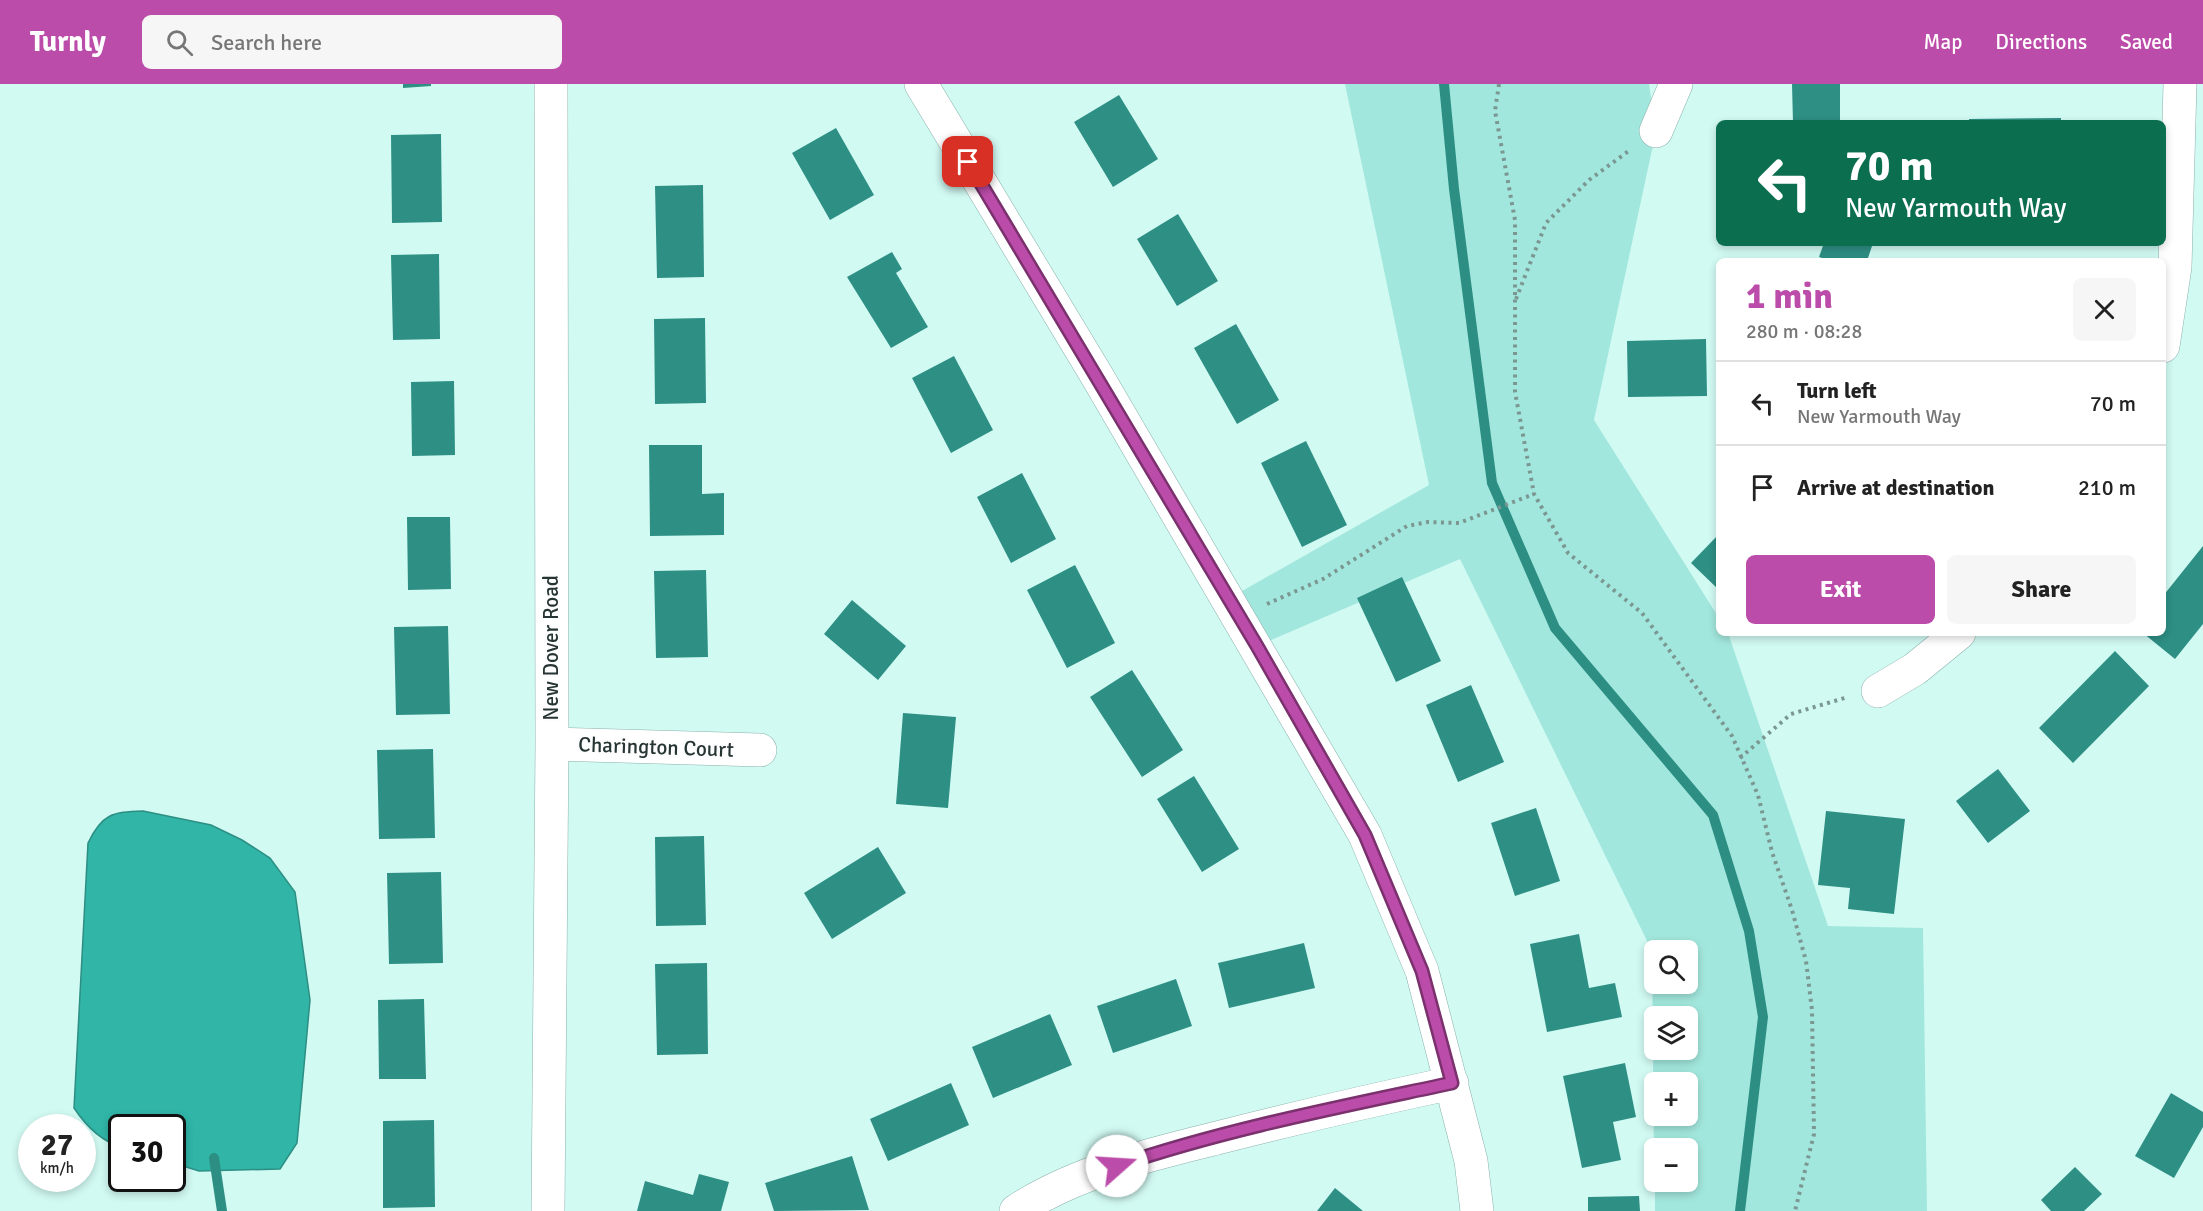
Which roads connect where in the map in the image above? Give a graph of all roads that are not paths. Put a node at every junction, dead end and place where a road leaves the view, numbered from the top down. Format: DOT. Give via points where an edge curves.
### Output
graph roads {
  1 [pos="551,84"];
  2 [pos="921,84"];
  3 [pos="1676,84"];
  4 [pos="2180,84"];
  5 [pos="1656,131"];
  6 [pos="2166,326"];
  7 [pos="1955,636"];
  8 [pos="1878,691"];
  9 [pos="552,744"];
  10 [pos="760,750"];
  11 [pos="1452,1083"];
  12 [pos="548,1211"];
  13 [pos="1016,1211"];
  14 [pos="1477,1211"];
  1 -- 9 [label="street, New Dover Road"];
  2 -- 11 [label="street" via="1365,835 1422,971"];
  3 -- 5 [label="street"];
  4 -- 6 [label="street" via="2175,267"];
  7 -- 8 [label="street" via="1915,669"];
  9 -- 10 [label="street, Charington Court"];
  9 -- 12 [label="street, New Dover Road"];
  11 -- 13 [label="street" via="1154,1154 1061,1185"];
  11 -- 14 [label="street" via="1471,1161"];
}
